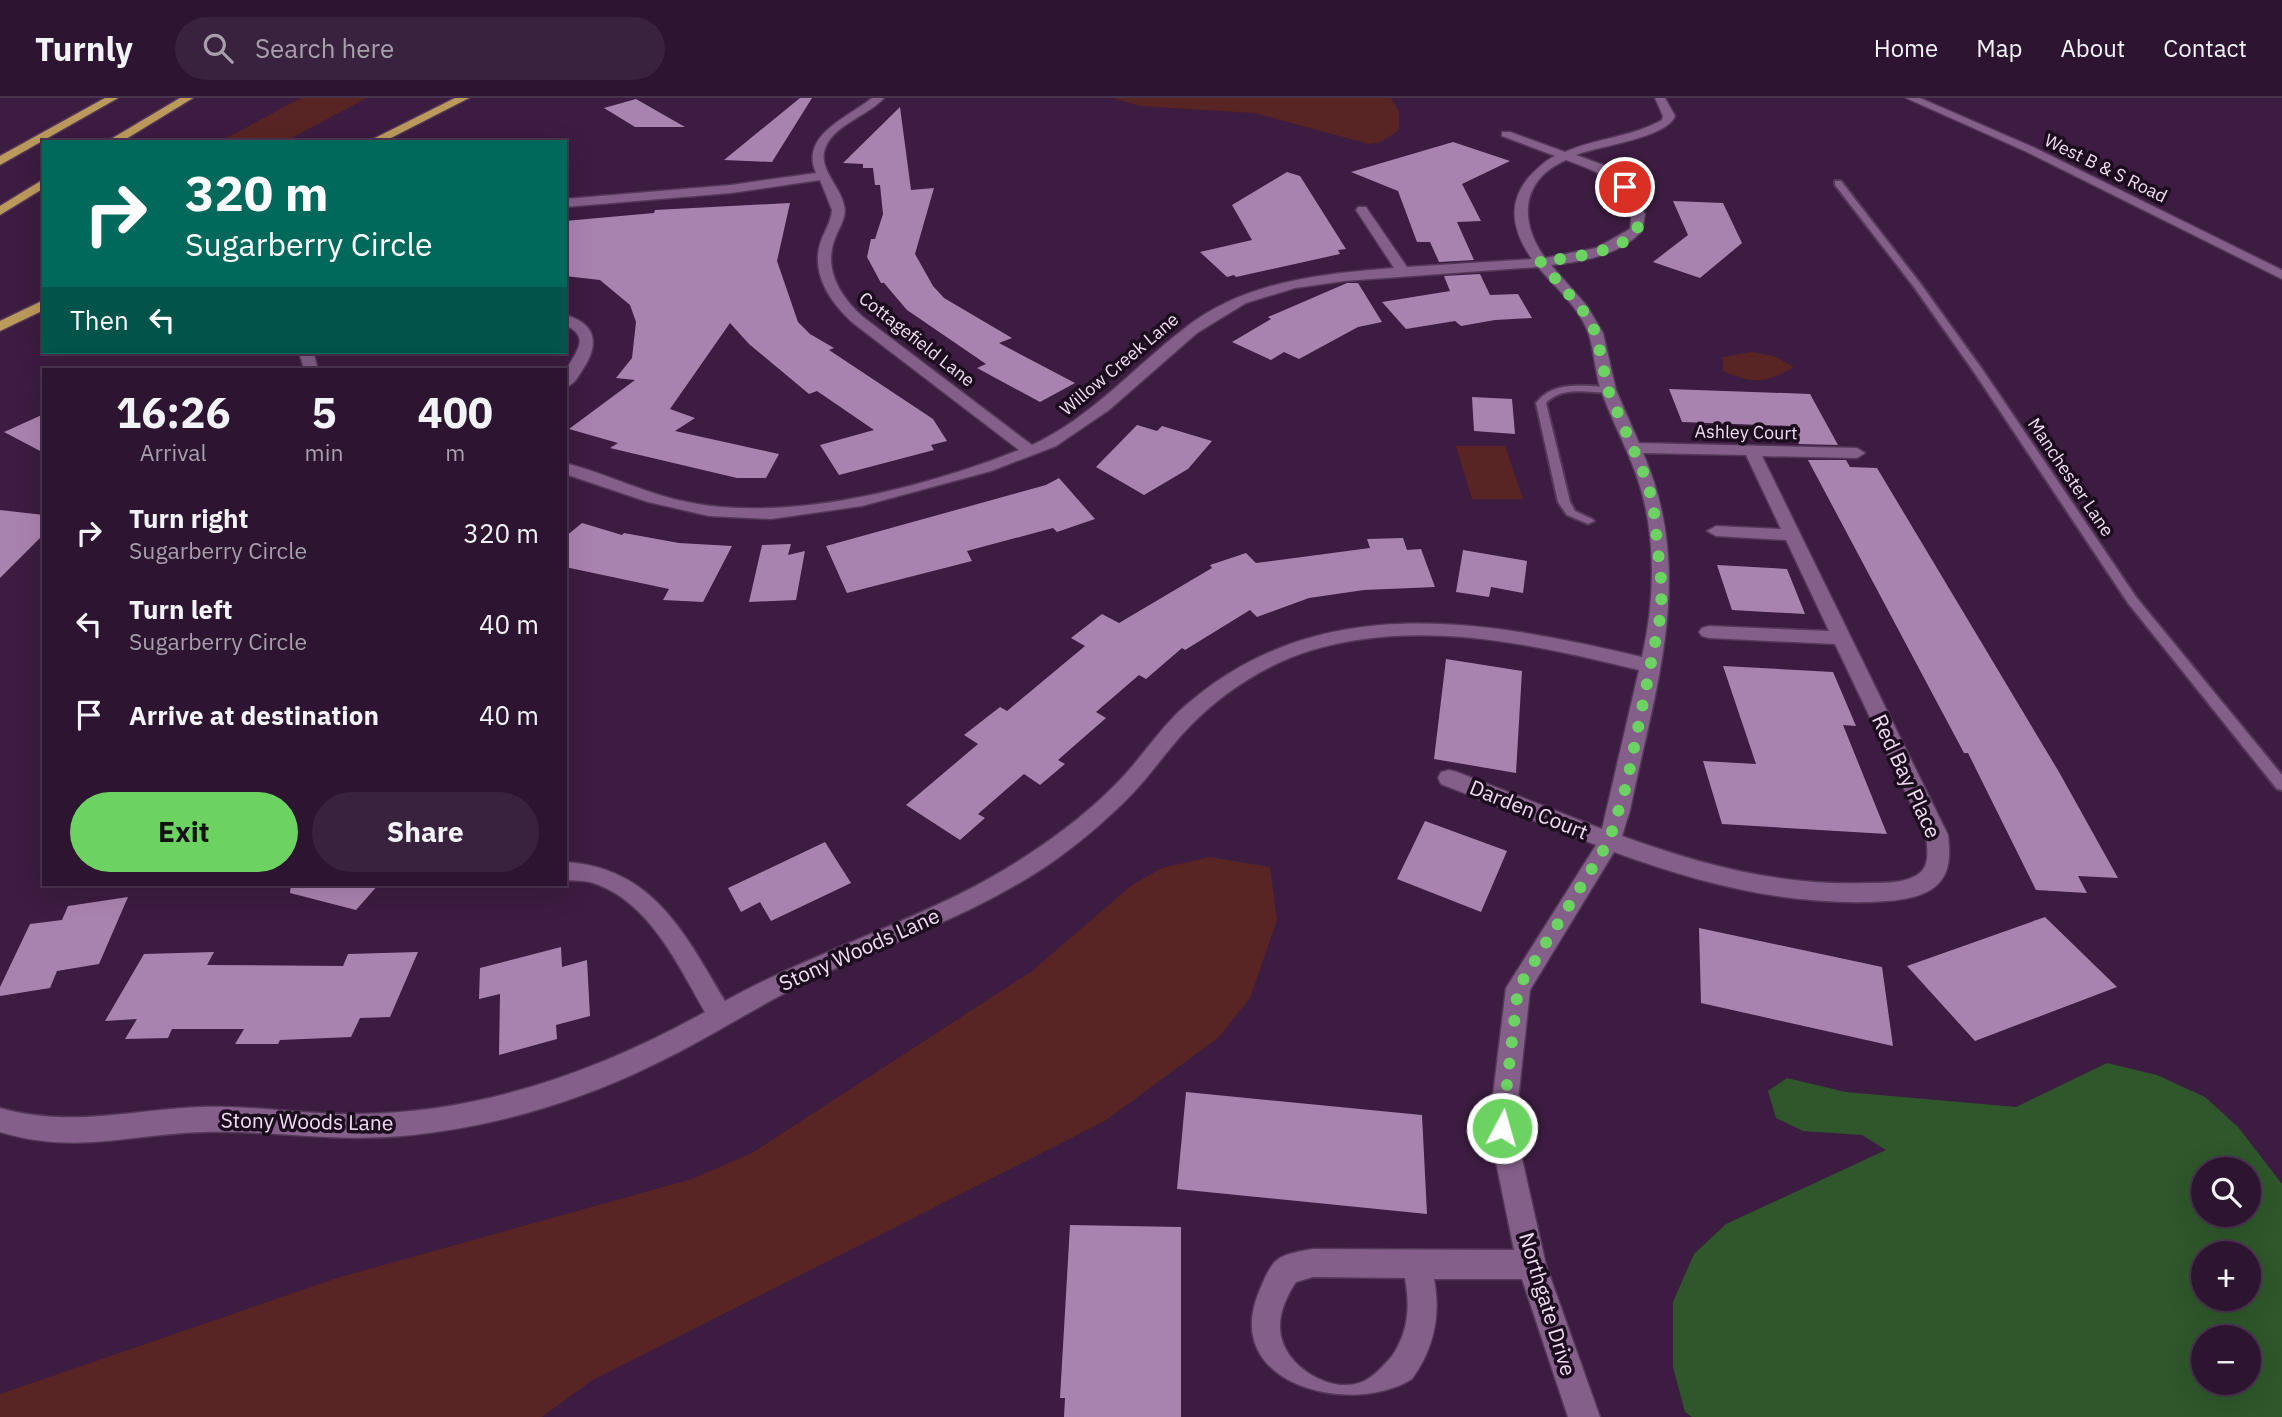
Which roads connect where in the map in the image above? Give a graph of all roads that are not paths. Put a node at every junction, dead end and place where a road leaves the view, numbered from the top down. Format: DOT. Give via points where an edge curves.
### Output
graph roads {
  1 [pos="113,98"];
  2 [pos="188,98"];
  3 [pos="464,98"];
  4 [pos="879,98"];
  5 [pos="1660,98"];
  6 [pos="1911,98"];
  7 [pos="1506,134"];
  8 [pos="115,140"];
  9 [pos="377,140"];
  10 [pos="1567,155"];
  11 [pos="0,161"];
  12 [pos="822,176"];
  13 [pos="1838,183"];
  14 [pos="42,184"];
  15 [pos="567,203"];
  16 [pos="1362,210"];
  17 [pos="0,211"];
  18 [pos="1540,261"];
  19 [pos="1404,272"];
  20 [pos="2282,275"];
  21 [pos="42,305"];
  22 [pos="567,319"];
  23 [pos="0,327"];
  24 [pos="567,380"];
  25 [pos="1608,390"];
  26 [pos="1634,448"];
  27 [pos="1030,451"];
  28 [pos="1752,451"];
  29 [pos="1857,453"];
  30 [pos="567,469"];
  31 [pos="1588,521"];
  32 [pos="1716,531"];
  33 [pos="1792,535"];
  34 [pos="1709,632"];
  35 [pos="1842,638"];
  36 [pos="1650,666"];
  37 [pos="1449,778"];
  38 [pos="2282,785"];
  39 [pos="1609,841"];
  40 [pos="567,871"];
  41 [pos="720,1016"];
  42 [pos="0,1120"];
  43 [pos="1417,1264"];
  44 [pos="1532,1265"];
  45 [pos="1584,1417"];
  1 -- 11 [label="highway"];
  2 -- 8 [label="highway"];
  3 -- 9 [label="highway"];
  4 -- 12 [label="street, Cottagefield Lane" via="821,145 818,165"];
  5 -- 10 [label="street, Northgate Drive" via="1669,116 1660,127"];
  6 -- 20 [label="street, West B & S Road" via="2031,150"];
  7 -- 10 [label="street"];
  10 -- 18 [label="street, Northgate Drive" via="1542,170 1521,202 1522,230"];
  10 -- 18 [label="street" via="1610,172 1620,181 1640,222 1629,238 1606,249"];
  12 -- 15 [label="street" via="731,190"];
  12 -- 27 [label="street, Cottagefield Lane" via="838,214 824,266 845,309"];
  13 -- 38 [label="lane, Manchester Lane" via="1978,371 2133,600"];
  14 -- 17 [label="highway"];
  16 -- 19 [label="street"];
  18 -- 19 [label="street, Willow Creek Lane"];
  18 -- 25 [label="street, Northgate Drive" via="1590,320"];
  19 -- 27 [label="street, Willow Creek Lane" via="1298,284 1223,307 1186,332 1079,426"];
  21 -- 23 [label="highway"];
  22 -- 24 [label="street" via="580,326 587,342 584,356"];
  25 -- 26 [label="street, Northgate Drive"];
  25 -- 31 [label="lane" via="1557,391 1541,403 1563,502 1571,513"];
  26 -- 28 [label="street, Ashley Court"];
  26 -- 36 [label="street, Northgate Drive" via="1653,502 1661,559 1660,618"];
  27 -- 30 [label="street, Willow Creek Lane" via="869,500 776,513 708,511 679,505"];
  28 -- 29 [label="street, Ashley Court"];
  28 -- 33 [label="street, Red Bay Place"];
  32 -- 33 [label="street"];
  33 -- 35 [label="street, Red Bay Place"];
  34 -- 35 [label="street"];
  35 -- 39 [label="street, Red Bay Place" via="1937,835 1940,855 1936,873 1920,884 1894,891 1828,893 1708,874"];
  36 -- 39 [label="street, Northgate Drive" via="1627,783"];
  36 -- 41 [label="street, Stony Woods Lane" via="1507,634 1440,627 1365,632 1292,649 1254,667 1194,710 1117,796 1008,880 800,974"];
  37 -- 39 [label="street, Darden Court"];
  39 -- 44 [label="street, Northgate Drive" via="1518,988 1502,1128"];
  40 -- 41 [label="street" via="596,874 645,903"];
  41 -- 42 [label="street, Stony Woods Lane" via="623,1067 569,1087 424,1122 332,1127 220,1119 62,1133 22,1129"];
  43 -- 43 [label="street" via="1313,1263 1287,1270 1270,1295 1265,1331 1273,1360 1294,1381 1326,1398 1360,1399 1393,1381 1417,1345 1423,1312"];
  43 -- 44 [label="street"];
  44 -- 45 [label="street, Northgate Drive"];
}
